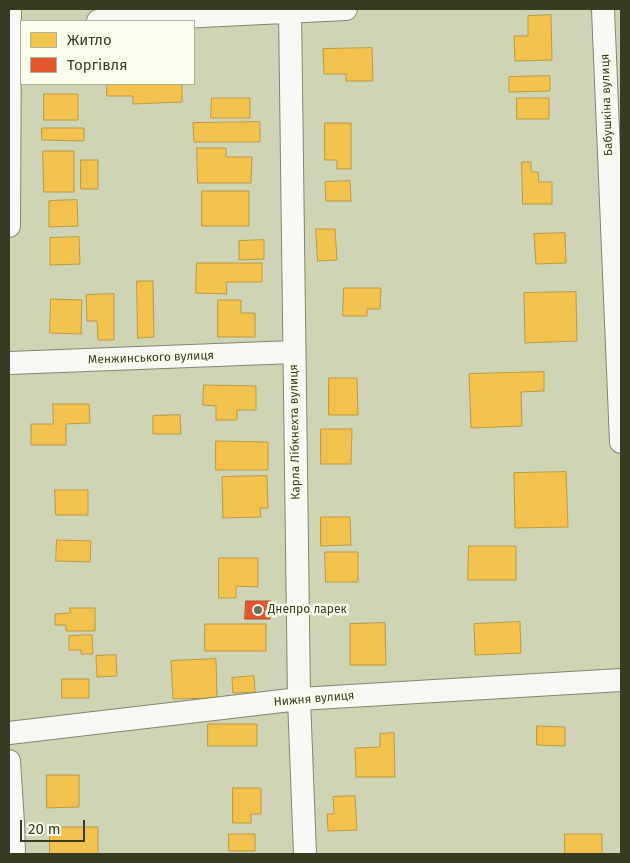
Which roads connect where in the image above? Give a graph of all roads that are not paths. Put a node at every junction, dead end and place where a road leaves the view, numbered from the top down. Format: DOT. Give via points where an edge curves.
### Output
graph roads {
  1 [pos="346,9"];
  2 [pos="603,9"];
  3 [pos="290,10"];
  4 [pos="115,20"];
  5 [pos="12,21"];
  6 [pos="9,226"];
  7 [pos="294,352"];
  8 [pos="9,363"];
  9 [pos="621,442"];
  10 [pos="621,680"];
  11 [pos="299,699"];
  12 [pos="9,733"];
  13 [pos="9,761"];
  14 [pos="14,854"];
  15 [pos="305,854"];
  1 -- 3 [label="street"];
  2 -- 9 [label="street, Бабушкіна вулиця"];
  3 -- 4 [label="street"];
  3 -- 7 [label="street, Карла Лібкнехта вулиця"];
  5 -- 6 [label="street"];
  7 -- 8 [label="street, Менжинського вулиця"];
  7 -- 11 [label="street, Карла Лібкнехта вулиця"];
  10 -- 11 [label="street, Нижня вулиця"];
  11 -- 12 [label="street, Нижня вулиця"];
  11 -- 15 [label="street, Карла Лібкнехта вулиця"];
  13 -- 14 [label="street"];
}
